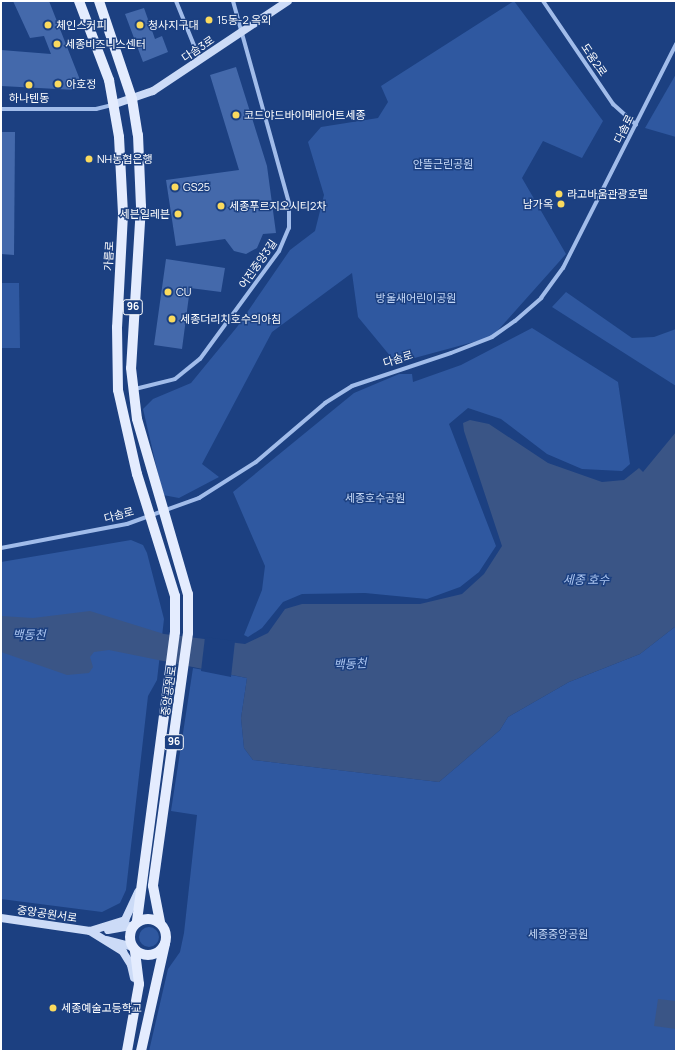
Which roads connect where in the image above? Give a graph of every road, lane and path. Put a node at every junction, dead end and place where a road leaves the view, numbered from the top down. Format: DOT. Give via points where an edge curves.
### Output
graph roads {
  1 [pos="79,1"];
  2 [pos="99,1"];
  3 [pos="176,1"];
  4 [pos="233,1"];
  5 [pos="288,1"];
  6 [pos="543,1"];
  7 [pos="242,32"];
  8 [pos="676,44"];
  9 [pos="201,60"];
  10 [pos="132,99"];
  11 [pos="115,104"];
  12 [pos="1,109"];
  13 [pos="636,125"];
  14 [pos="133,389"];
  15 [pos="162,512"];
  16 [pos="150,516"];
  17 [pos="1,548"];
  18 [pos="149,829"];
  19 [pos="1,918"];
  20 [pos="160,922"];
  21 [pos="136,923"];
  22 [pos="100,927"];
  23 [pos="90,931"];
  24 [pos="101,939"];
  25 [pos="134,948"];
  26 [pos="162,948"];
  27 [pos="136,990"];
  28 [pos="127,1051"];
  29 [pos="137,1051"];
  30 [pos="141,1051"];
  1 -- 11 [label="main road, 가름로 / 96"];
  2 -- 10 [label="main road, 96"];
  3 -- 9 [label="street"];
  4 -- 7 [label="street, 어진중앙3길"];
  5 -- 7 [label="street, 다솜3로"];
  6 -- 13 [label="street, 도움2로" via="613,104"];
  7 -- 9 [label="street, 다솜3로"];
  7 -- 14 [label="street, 어진중앙3길" via="289,203 286,240 194,365 175,379"];
  8 -- 13 [label="street, 다솜로"];
  9 -- 10 [label="street, 다솜3로" via="154,91"];
  10 -- 11 [label="street, 다솜3로"];
  10 -- 14 [label="main road, 96" via="141,206 132,326"];
  11 -- 12 [label="street" via="96,110"];
  11 -- 16 [label="main road, 가름로 / 96" via="124,214 117,327 118,382 137,474"];
  13 -- 15 [label="street, 다솜로" via="564,268 541,298 515,321 492,337 352,386 230,480 199,498"];
  14 -- 15 [label="main road, 96" via="149,471"];
  15 -- 16 [label="street, 다솜로"];
  15 -- 20 [label="main road, 중앙공원로 / 96" via="188,594 188,633 153,886"];
  16 -- 17 [label="street, 다솜로" via="43,543"];
  16 -- 18 [label="main road, 중앙공원로 / 96" via="175,596 175,632"];
  18 -- 21 [label="main road, 중앙공원로 / 96"];
  18 -- 22 [label="street" via="132,910 125,920"];
  19 -- 23 [label="street, 중앙공원서로"];
  20 -- 21 [label="main road" via="148,918"];
  20 -- 26 [label="main road, 96" via="166,932"];
  21 -- 22 [label="street" via="121,929"];
  21 -- 25 [label="main road, 96" via="130,938"];
  22 -- 23 [label="street"];
  23 -- 24 [label="street"];
  24 -- 25 [label="street"];
  24 -- 27 [label="street" via="129,958"];
  25 -- 26 [label="main road" via="145,956"];
  25 -- 27 [label="main road, 96" via="140,974"];
  26 -- 29 [label="main road, 96" via="149,980"];
  26 -- 30 [label="main road, 96"];
  27 -- 28 [label="main road, 96"];
}
